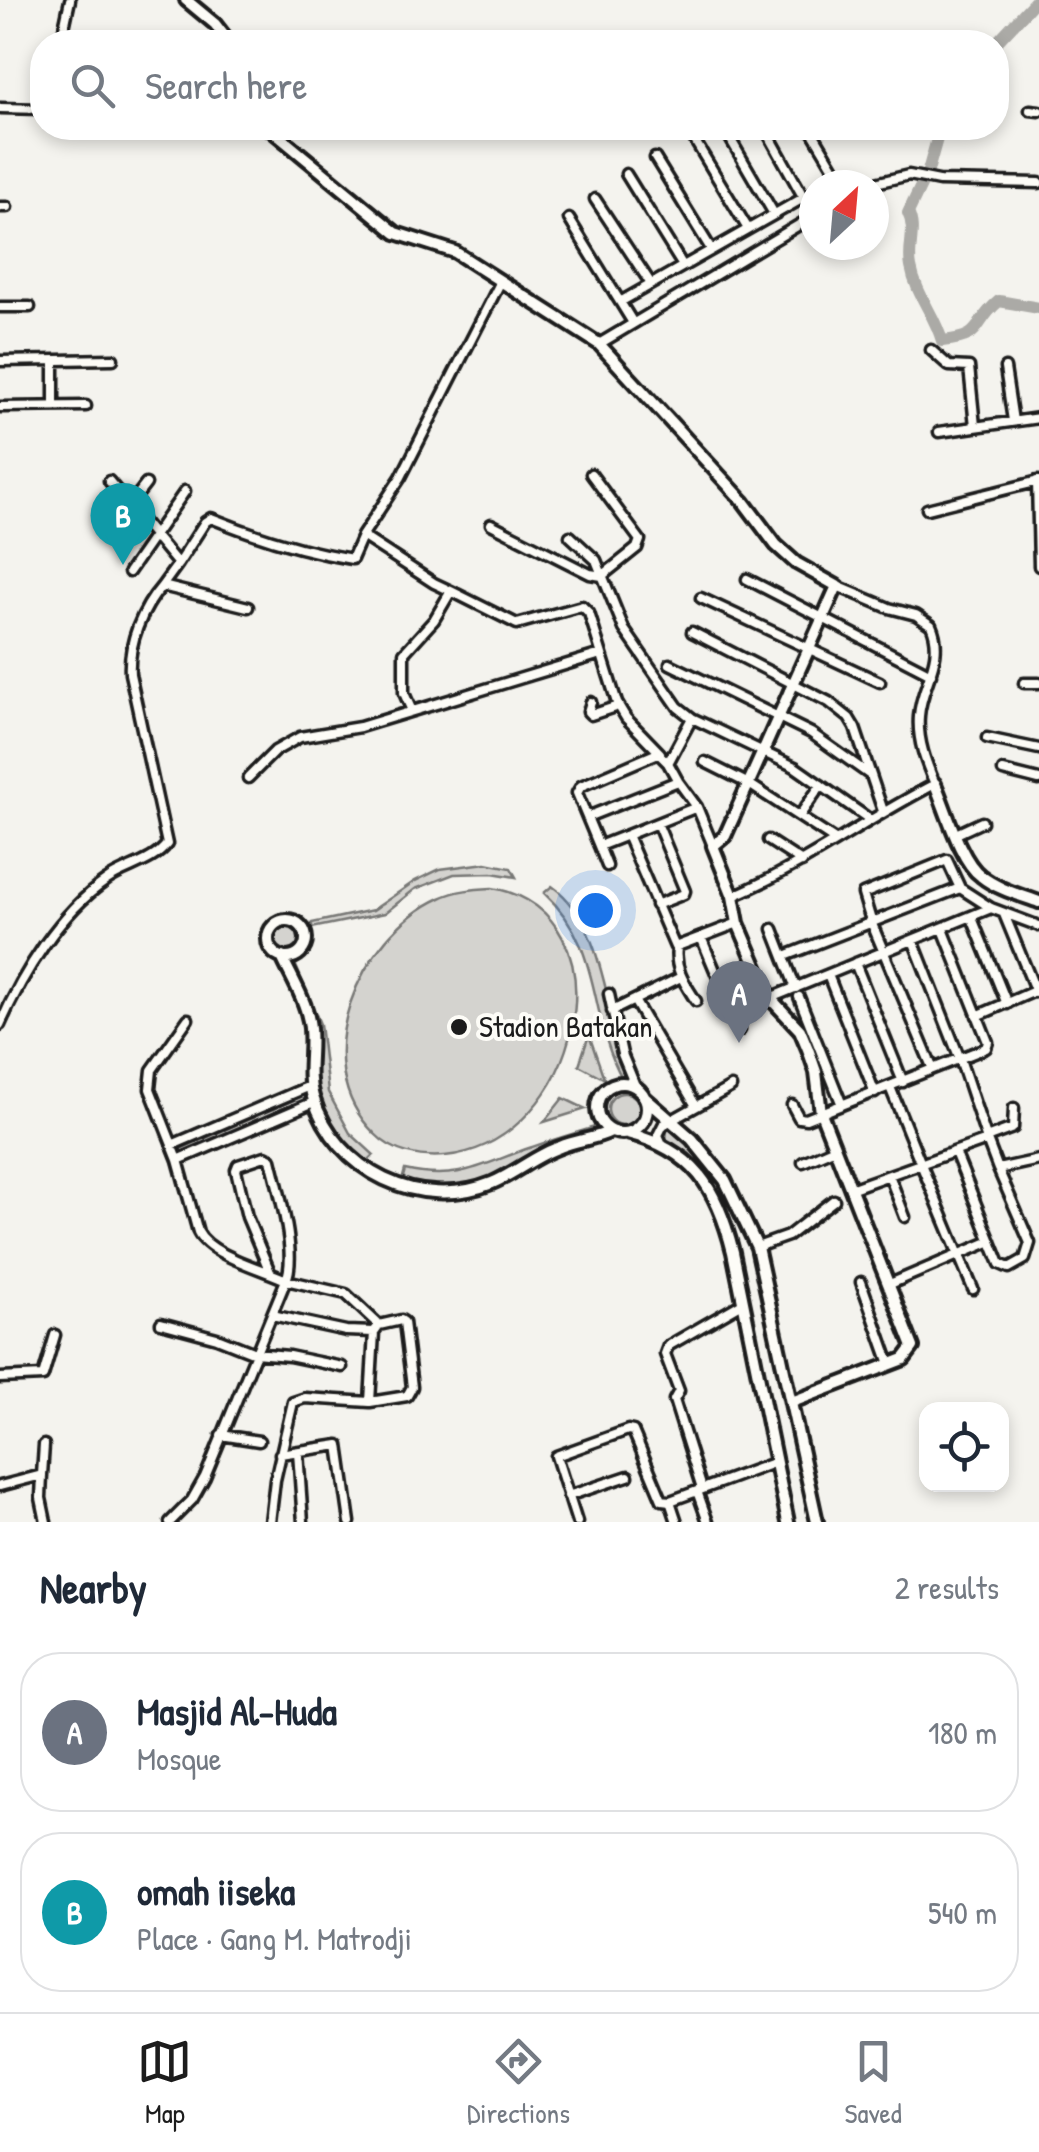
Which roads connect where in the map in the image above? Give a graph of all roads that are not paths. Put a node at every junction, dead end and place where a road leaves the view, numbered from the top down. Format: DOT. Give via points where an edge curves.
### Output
graph roads {
  1 [pos="70,0"];
  2 [pos="186,0"];
  3 [pos="64,30"];
  4 [pos="220,30"];
  5 [pos="0,108"];
  6 [pos="30,109"];
  7 [pos="284,140"];
  8 [pos="731,140"];
  9 [pos="772,140"];
  10 [pos="817,140"];
  11 [pos="695,141"];
  12 [pos="655,158"];
  13 [pos="835,170"];
  14 [pos="626,174"];
  15 [pos="889,179"];
  16 [pos="1039,183"];
  17 [pos="799,189"];
  18 [pos="595,199"];
  19 [pos="799,201"];
  20 [pos="774,214"];
  21 [pos="569,220"];
  22 [pos="799,225"];
  23 [pos="748,229"];
  24 [pos="710,250"];
  25 [pos="683,266"];
  26 [pos="722,271"];
  27 [pos="501,281"];
  28 [pos="651,284"];
  29 [pos="620,302"];
  30 [pos="0,307"];
  31 [pos="30,307"];
  32 [pos="633,323"];
  33 [pos="599,344"];
  34 [pos="931,350"];
  35 [pos="113,359"];
  36 [pos="0,361"];
  37 [pos="54,361"];
  38 [pos="1005,368"];
  39 [pos="54,406"];
  40 [pos="86,406"];
  41 [pos="0,407"];
  42 [pos="1039,418"];
  43 [pos="1013,420"];
  44 [pos="976,426"];
  45 [pos="939,432"];
  46 [pos="591,474"];
  47 [pos="109,481"];
  48 [pos="1038,481"];
  49 [pos="146,484"];
  50 [pos="185,490"];
  51 [pos="129,506"];
  52 [pos="927,509"];
  53 [pos="491,524"];
  54 [pos="152,536"];
  55 [pos="362,536"];
  56 [pos="570,536"];
  57 [pos="178,564"];
  58 [pos="1039,566"];
  59 [pos="129,572"];
  60 [pos="602,576"];
  61 [pos="747,579"];
  62 [pos="162,586"];
  63 [pos="837,586"];
  64 [pos="451,591"];
  65 [pos="700,598"];
  66 [pos="248,607"];
  67 [pos="824,618"];
  68 [pos="692,632"];
  69 [pos="810,649"];
  70 [pos="601,654"];
  71 [pos="670,664"];
  72 [pos="932,674"];
  73 [pos="880,682"];
  74 [pos="1024,683"];
  75 [pos="795,684"];
  76 [pos="1039,684"];
  77 [pos="590,702"];
  78 [pos="618,706"];
  79 [pos="412,711"];
  80 [pos="692,718"];
  81 [pos="779,718"];
  82 [pos="987,738"];
  83 [pos="1039,749"];
  84 [pos="764,750"];
  85 [pos="660,754"];
  86 [pos="705,762"];
  87 [pos="668,763"];
  88 [pos="1003,770"];
  89 [pos="870,774"];
  90 [pos="248,778"];
  91 [pos="1039,780"];
  92 [pos="678,781"];
  93 [pos="749,784"];
  94 [pos="935,784"];
  95 [pos="821,785"];
  96 [pos="696,807"];
  97 [pos="883,811"];
  98 [pos="800,815"];
  99 [pos="587,816"];
  100 [pos="869,819"];
  101 [pos="657,822"];
  102 [pos="982,822"];
  103 [pos="956,834"];
  104 [pos="628,835"];
  105 [pos="768,840"];
  106 [pos="835,840"];
  107 [pos="720,841"];
  108 [pos="599,846"];
  109 [pos="802,862"];
  110 [pos="607,866"];
  111 [pos="960,888"];
  112 [pos="733,896"];
  113 [pos="1039,902"];
  114 [pos="656,905"];
  115 [pos="991,908"];
  116 [pos="1004,914"];
  117 [pos="972,918"];
  118 [pos="738,923"];
  119 [pos="872,924"];
  120 [pos="1039,926"];
  121 [pos="773,929"];
  122 [pos="943,929"];
  123 [pos="701,937"];
  124 [pos="913,940"];
  125 [pos="678,948"];
  126 [pos="884,952"];
  127 [pos="784,956"];
  128 [pos="282,957"];
  129 [pos="855,963"];
  130 [pos="828,976"];
  131 [pos="681,978"];
  132 [pos="1038,990"];
  133 [pos="798,993"];
  134 [pos="609,994"];
  135 [pos="770,998"];
  136 [pos="696,1000"];
  137 [pos="636,1002"];
  138 [pos="1006,1004"];
  139 [pos="612,1011"];
  140 [pos="978,1016"];
  141 [pos="188,1020"];
  142 [pos="0,1025"];
  143 [pos="740,1030"];
  144 [pos="960,1058"];
  145 [pos="932,1068"];
  146 [pos="903,1082"];
  147 [pos="310,1086"];
  148 [pos="731,1086"];
  149 [pos="890,1087"];
  150 [pos="640,1092"];
  151 [pos="875,1093"];
  152 [pos="314,1102"];
  153 [pos="792,1105"];
  154 [pos="842,1105"];
  155 [pos="696,1106"];
  156 [pos="1014,1108"];
  157 [pos="821,1113"];
  158 [pos="671,1120"];
  159 [pos="612,1131"];
  160 [pos="627,1133"];
  161 [pos="986,1136"];
  162 [pos="662,1144"];
  163 [pos="172,1145"];
  164 [pos="834,1148"];
  165 [pos="955,1152"];
  166 [pos="178,1160"];
  167 [pos="1039,1160"];
  168 [pos="920,1161"];
  169 [pos="803,1162"];
  170 [pos="998,1169"];
  171 [pos="889,1175"];
  172 [pos="725,1180"];
  173 [pos="710,1188"];
  174 [pos="850,1189"];
  175 [pos="834,1200"];
  176 [pos="739,1206"];
  177 [pos="722,1213"];
  178 [pos="906,1217"];
  179 [pos="992,1241"];
  180 [pos="757,1247"];
  181 [pos="250,1248"];
  182 [pos="957,1256"];
  183 [pos="244,1262"];
  184 [pos="270,1272"];
  185 [pos="286,1280"];
  186 [pos="861,1282"];
  187 [pos="890,1284"];
  188 [pos="974,1289"];
  189 [pos="742,1304"];
  190 [pos="272,1315"];
  191 [pos="161,1323"];
  192 [pos="376,1329"];
  193 [pos="56,1335"];
  194 [pos="256,1353"];
  195 [pos="890,1364"];
  196 [pos="342,1367"];
  197 [pos="0,1378"];
  198 [pos="370,1402"];
  199 [pos="792,1402"];
  200 [pos="222,1435"];
  201 [pos="258,1441"];
  202 [pos="44,1446"];
  203 [pos="298,1452"];
  204 [pos="280,1454"];
  205 [pos="776,1462"];
  206 [pos="42,1475"];
  207 [pos="628,1476"];
  208 [pos="0,1486"];
  209 [pos="700,1490"];
  210 [pos="568,1496"];
  211 [pos="670,1501"];
  212 [pos="46,1522"];
  213 [pos="170,1522"];
  214 [pos="270,1522"];
  215 [pos="303,1522"];
  216 [pos="350,1522"];
  217 [pos="577,1522"];
  218 [pos="677,1522"];
  219 [pos="708,1522"];
  220 [pos="788,1522"];
  221 [pos="817,1522"];
  1 -- 3 [label="street"];
  2 -- 4 [label="street"];
  5 -- 6 [label="street"];
  7 -- 27 [label="street" via="396,232 455,252"];
  8 -- 20 [label="street"];
  9 -- 17 [label="street"];
  10 -- 13 [label="street"];
  11 -- 23 [label="street"];
  12 -- 24 [label="street"];
  14 -- 25 [label="street"];
  15 -- 16 [label="street" via="910,174"];
  18 -- 28 [label="street"];
  19 -- 20 [label="street"];
  20 -- 23 [label="street"];
  21 -- 29 [label="street"];
  22 -- 26 [label="street"];
  23 -- 24 [label="street"];
  24 -- 25 [label="street"];
  24 -- 26 [label="street"];
  25 -- 28 [label="street"];
  26 -- 32 [label="street"];
  27 -- 33 [label="street"];
  27 -- 55 [label="street" via="401,477"];
  28 -- 29 [label="street"];
  29 -- 32 [label="street"];
  30 -- 31 [label="street"];
  32 -- 33 [label="street"];
  33 -- 63 [label="street" via="776,545"];
  34 -- 44 [label="street" via="949,366 969,367"];
  35 -- 37 [label="street"];
  36 -- 37 [label="street"];
  37 -- 39 [label="street"];
  38 -- 43 [label="street"];
  39 -- 40 [label="street"];
  39 -- 41 [label="street"];
  42 -- 43 [label="street"];
  43 -- 44 [label="street"];
  44 -- 45 [label="street"];
  46 -- 60 [label="street" via="640,540"];
  47 -- 51 [label="street"];
  48 -- 52 [label="street"];
  48 -- 58 [label="street"];
  49 -- 51 [label="street"];
  50 -- 54 [label="street"];
  51 -- 54 [label="street"];
  53 -- 60 [label="street"];
  54 -- 57 [label="street"];
  54 -- 59 [label="street"];
  55 -- 57 [label="street" via="352,558 266,540 212,518"];
  55 -- 64 [label="street"];
  56 -- 60 [label="street" via="596,560"];
  57 -- 62 [label="street"];
  60 -- 80 [label="street" via="624,629"];
  61 -- 67 [label="street"];
  62 -- 66 [label="street"];
  62 -- 142 [label="street" via="145,610 130,666 167,844 85,898 17,988"];
  63 -- 67 [label="street"];
  63 -- 72 [label="street" via="925,619 936,635"];
  64 -- 70 [label="street" via="517,624 582,606"];
  64 -- 79 [label="street" via="404,654 404,692"];
  65 -- 69 [label="street"];
  67 -- 69 [label="street"];
  67 -- 72 [label="street"];
  68 -- 75 [label="street"];
  69 -- 73 [label="street"];
  69 -- 75 [label="street"];
  70 -- 78 [label="street"];
  70 -- 79 [label="street"];
  71 -- 81 [label="street"];
  72 -- 94 [label="street" via="918,720"];
  74 -- 76 [label="street"];
  75 -- 81 [label="street"];
  75 -- 89 [label="street" via="849,718"];
  77 -- 78 [label="street" via="590,715"];
  78 -- 85 [label="street"];
  79 -- 90 [label="street" via="300,737"];
  80 -- 84 [label="street"];
  80 -- 87 [label="street"];
  81 -- 84 [label="street"];
  81 -- 89 [label="street"];
  82 -- 83 [label="street"];
  84 -- 93 [label="street"];
  84 -- 95 [label="street"];
  85 -- 87 [label="street"];
  85 -- 99 [label="street" via="581,786 577,793"];
  86 -- 93 [label="street"];
  87 -- 92 [label="street"];
  88 -- 91 [label="street"];
  89 -- 97 [label="street"];
  92 -- 96 [label="street"];
  92 -- 99 [label="street"];
  93 -- 98 [label="street"];
  93 -- 107 [label="street"];
  94 -- 97 [label="street"];
  94 -- 103 [label="street"];
  95 -- 98 [label="street"];
  95 -- 100 [label="street"];
  96 -- 101 [label="street"];
  96 -- 107 [label="street"];
  97 -- 100 [label="street"];
  98 -- 106 [label="street"];
  99 -- 108 [label="street"];
  100 -- 106 [label="street"];
  101 -- 104 [label="street"];
  101 -- 114 [label="street" via="685,891"];
  102 -- 103 [label="street"];
  103 -- 113 [label="street" via="980,876"];
  104 -- 108 [label="street"];
  104 -- 114 [label="street"];
  105 -- 109 [label="street"];
  106 -- 109 [label="street"];
  107 -- 112 [label="street"];
  108 -- 110 [label="street"];
  109 -- 112 [label="street"];
  111 -- 115 [label="street"];
  111 -- 119 [label="street"];
  111 -- 119 [label="street" via="946,860 865,892"];
  112 -- 118 [label="street"];
  114 -- 125 [label="street"];
  115 -- 116 [label="street"];
  115 -- 117 [label="street"];
  116 -- 120 [label="street"];
  116 -- 132 [label="street"];
  117 -- 122 [label="street"];
  117 -- 138 [label="street"];
  118 -- 123 [label="street"];
  118 -- 135 [label="street"];
  119 -- 126 [label="street"];
  119 -- 127 [label="street"];
  121 -- 127 [label="street"];
  122 -- 124 [label="street"];
  122 -- 140 [label="street"];
  123 -- 125 [label="street"];
  123 -- 143 [label="street"];
  124 -- 126 [label="street"];
  124 -- 144 [label="street"];
  125 -- 131 [label="street"];
  126 -- 129 [label="street"];
  126 -- 145 [label="street"];
  127 -- 133 [label="street"];
  128 -- 147 [label="street" via="309,1019"];
  129 -- 130 [label="street"];
  129 -- 146 [label="street"];
  130 -- 133 [label="street"];
  130 -- 151 [label="street"];
  131 -- 136 [label="street"];
  131 -- 137 [label="street"];
  132 -- 138 [label="street"];
  133 -- 135 [label="street"];
  133 -- 154 [label="street"];
  134 -- 139 [label="street"];
  135 -- 157 [label="street" via="800,1030 816,1072"];
  137 -- 139 [label="street"];
  137 -- 155 [label="street"];
  138 -- 140 [label="street"];
  139 -- 150 [label="street"];
  140 -- 144 [label="street" via="988,1045"];
  141 -- 163 [label="street" via="150,1080"];
  144 -- 145 [label="street"];
  144 -- 161 [label="street"];
  145 -- 146 [label="street"];
  146 -- 149 [label="street"];
  147 -- 152 [label="street"];
  147 -- 163 [label="street"];
  148 -- 155 [label="street"];
  149 -- 151 [label="street"];
  149 -- 168 [label="street"];
  150 -- 158 [label="street"];
  150 -- 159 [label="street" via="622,1083 602,1093 598,1114"];
  150 -- 160 [label="street" via="646,1115"];
  151 -- 154 [label="street"];
  152 -- 159 [label="street" via="359,1166 422,1191 459,1192 493,1182 556,1148"];
  152 -- 166 [label="street"];
  153 -- 157 [label="street" via="800,1119"];
  154 -- 157 [label="street"];
  155 -- 158 [label="street"];
  156 -- 161 [label="street" via="1012,1128"];
  157 -- 164 [label="street"];
  158 -- 162 [label="street" via="658,1135"];
  158 -- 172 [label="street"];
  159 -- 160 [label="street"];
  160 -- 162 [label="street"];
  161 -- 165 [label="street"];
  161 -- 170 [label="street"];
  162 -- 173 [label="street"];
  163 -- 166 [label="street"];
  164 -- 169 [label="street"];
  164 -- 174 [label="street"];
  165 -- 168 [label="street"];
  165 -- 179 [label="street"];
  166 -- 183 [label="street" via="201,1239"];
  167 -- 170 [label="street"];
  168 -- 171 [label="street"];
  168 -- 182 [label="street"];
  170 -- 179 [label="street" via="1029,1252 1004,1268"];
  171 -- 174 [label="street"];
  171 -- 178 [label="street"];
  172 -- 173 [label="street"];
  172 -- 176 [label="street"];
  173 -- 177 [label="street"];
  174 -- 187 [label="street"];
  175 -- 180 [label="street" via="788,1236"];
  176 -- 177 [label="street"];
  176 -- 180 [label="street"];
  177 -- 189 [label="street"];
  179 -- 182 [label="street"];
  180 -- 199 [label="street"];
  181 -- 183 [label="street"];
  182 -- 187 [label="street"];
  182 -- 188 [label="street"];
  183 -- 184 [label="street"];
  184 -- 185 [label="street"];
  184 -- 185 [label="street" via="236,1170 265,1156 271,1159 292,1268"];
  185 -- 190 [label="street"];
  185 -- 192 [label="street" via="346,1294"];
  186 -- 195 [label="street"];
  187 -- 195 [label="street" via="913,1347"];
  189 -- 205 [label="street"];
  189 -- 209 [label="street" via="668,1346 665,1354"];
  190 -- 192 [label="street" via="346,1331"];
  190 -- 194 [label="street"];
  191 -- 194 [label="street"];
  192 -- 198 [label="street"];
  192 -- 198 [label="street" via="404,1322 412,1387 407,1396"];
  193 -- 197 [label="street" via="44,1376"];
  194 -- 196 [label="street"];
  194 -- 200 [label="street"];
  195 -- 199 [label="street"];
  198 -- 204 [label="street" via="298,1398"];
  199 -- 221 [label="street"];
  200 -- 201 [label="street"];
  200 -- 213 [label="street" via="198,1492"];
  202 -- 206 [label="street"];
  203 -- 204 [label="street"];
  203 -- 215 [label="street"];
  203 -- 216 [label="street" via="339,1445"];
  204 -- 214 [label="street"];
  205 -- 209 [label="street"];
  205 -- 220 [label="street"];
  206 -- 208 [label="street"];
  206 -- 212 [label="street"];
  207 -- 210 [label="street"];
  209 -- 211 [label="street"];
  209 -- 219 [label="street"];
  210 -- 211 [label="street" via="556,1456 628,1430 659,1498"];
  210 -- 217 [label="street"];
  211 -- 218 [label="street"];
}
